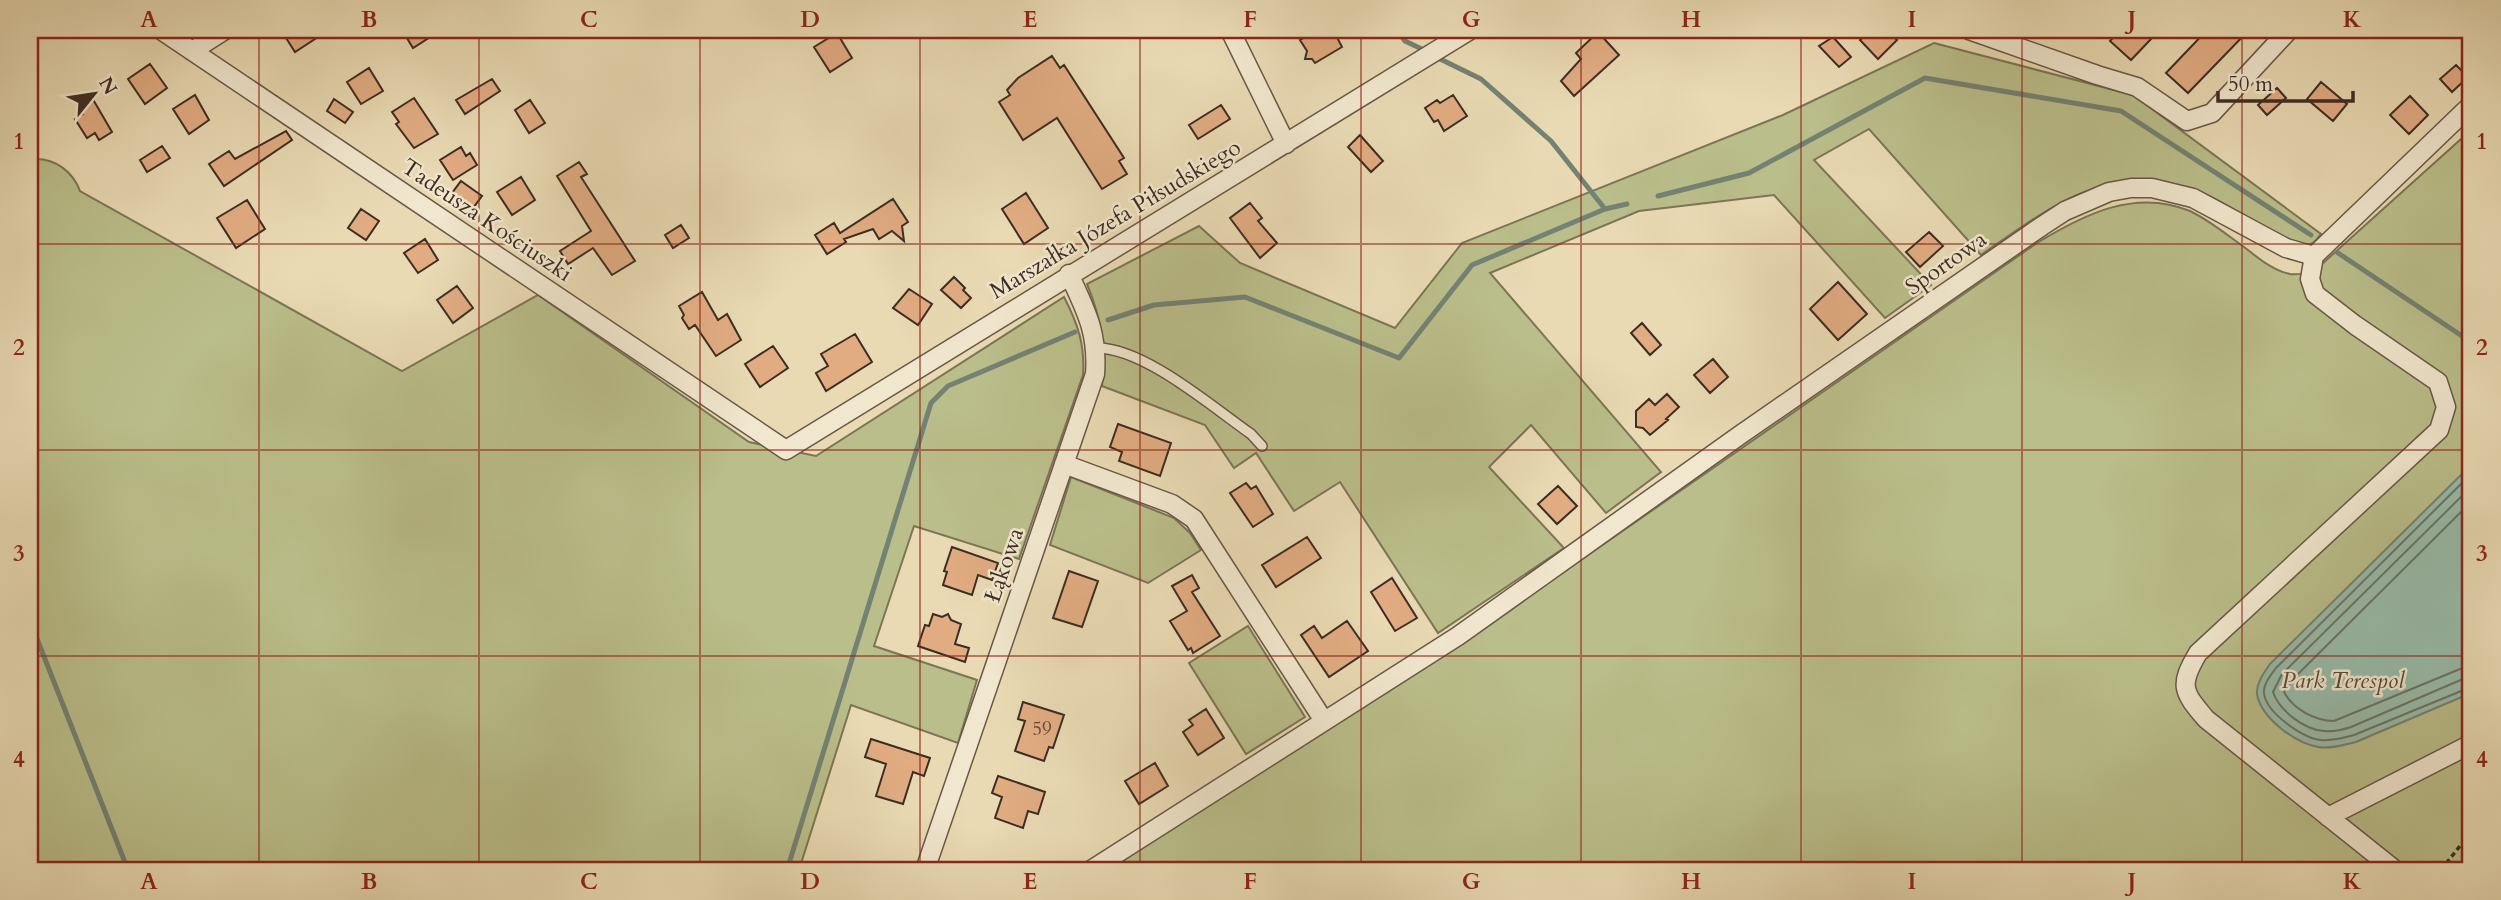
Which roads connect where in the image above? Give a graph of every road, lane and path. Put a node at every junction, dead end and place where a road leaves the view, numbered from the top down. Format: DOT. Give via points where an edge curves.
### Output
graph roads {
  1 [pos="161,30"];
  2 [pos="225,30"];
  3 [pos="1230,30"];
  4 [pos="1470,30"];
  5 [pos="1969,30"];
  6 [pos="2289,30"];
  7 [pos="192,51"];
  8 [pos="2471,105"];
  9 [pos="1286,144"];
  10 [pos="2314,256"];
  11 [pos="1069,275"];
  12 [pos="1097,348"];
  13 [pos="1262,446"];
  14 [pos="786,450"];
  15 [pos="1064,464"];
  16 [pos="1324,721"];
  17 [pos="2471,744"];
  18 [pos="2328,817"];
  19 [pos="2471,832"];
  20 [pos="925,870"];
  21 [pos="1091,870"];
  22 [pos="2395,870"];
  23 [pos="2441,870"];
  1 -- 7 [label="street, Tadeusza Kościuszki"];
  2 -- 7 [label="street"];
  3 -- 9 [label="street"];
  4 -- 9 [label="street, Marszałka Józefa Piłsudskiego"];
  5 -- 6 [label="street" via="2137,87 2186,121 2212,113"];
  7 -- 14 [label="street, Tadeusza Kościuszki"];
  8 -- 10 [label="street"];
  9 -- 11 [label="street, Marszałka Józefa Piłsudskiego"];
  10 -- 16 [label="street, Sportowa" via="2286,248 2174,192 2131,188 2087,200 2042,226 1458,636"];
  10 -- 18 [label="street" via="2310,279 2315,294 2438,382 2446,407 2439,430 2198,653 2185,674 2188,697 2206,719"];
  11 -- 12 [label="street, Łąkowa" via="1089,317"];
  11 -- 14 [label="street, Marszałka Józefa Piłsudskiego"];
  12 -- 13 [label="lane" via="1112,348 1148,362"];
  12 -- 15 [label="street, Łąkowa" via="1095,374"];
  15 -- 16 [label="street" via="1172,504 1194,519"];
  15 -- 20 [label="street, Łąkowa"];
  16 -- 21 [label="street, Sportowa"];
  17 -- 18 [label="street"];
  18 -- 22 [label="street"];
  19 -- 23 [label="path"];
}
